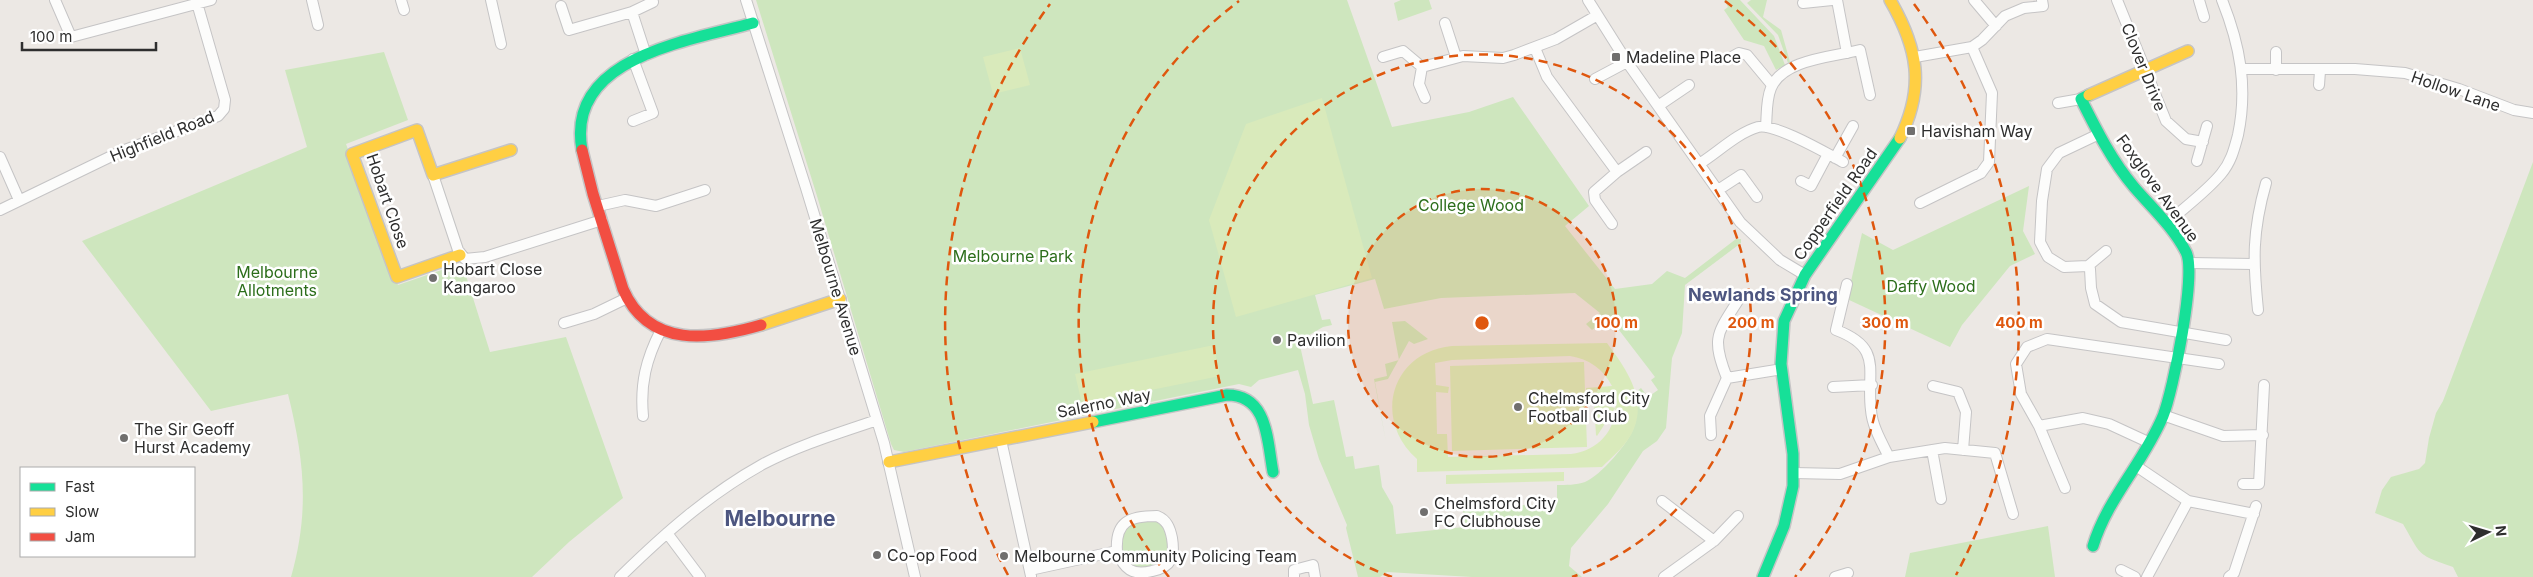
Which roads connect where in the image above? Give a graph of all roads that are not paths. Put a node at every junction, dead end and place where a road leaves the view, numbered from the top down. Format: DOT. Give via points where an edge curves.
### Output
graph roads {
  1 [pos="55,0"];
  2 [pos="211,0"];
  3 [pos="312,0"];
  4 [pos="491,0"];
  5 [pos="746,0"];
  6 [pos="1588,0"];
  7 [pos="1832,0"];
  8 [pos="1837,0"];
  9 [pos="1890,0"];
  10 [pos="1974,0"];
  11 [pos="2042,0"];
  12 [pos="2117,0"];
  13 [pos="2199,0"];
  14 [pos="2222,0"];
  15 [pos="653,2"];
  16 [pos="197,3"];
  17 [pos="1804,3"];
  18 [pos="561,6"];
  19 [pos="632,12"];
  20 [pos="1596,16"];
  21 [pos="2204,17"];
  22 [pos="752,23"];
  23 [pos="1446,23"];
  24 [pos="318,25"];
  25 [pos="1996,26"];
  26 [pos="501,44"];
  27 [pos="1972,47"];
  28 [pos="1535,48"];
  29 [pos="2188,51"];
  30 [pos="2276,52"];
  31 [pos="1847,53"];
  32 [pos="646,55"];
  33 [pos="1383,57"];
  34 [pos="1456,57"];
  35 [pos="1915,57"];
  36 [pos="633,59"];
  37 [pos="1728,59"];
  38 [pos="1627,62"];
  39 [pos="1422,67"];
  40 [pos="2243,69"];
  41 [pos="2144,70"];
  42 [pos="2276,70"];
  43 [pos="2320,71"];
  44 [pos="1595,79"];
  45 [pos="1689,85"];
  46 [pos="1772,85"];
  47 [pos="2319,85"];
  48 [pos="1870,96"];
  49 [pos="1424,98"];
  50 [pos="2081,99"];
  51 [pos="2058,103"];
  52 [pos="1658,106"];
  53 [pos="2533,113"];
  54 [pos="632,121"];
  55 [pos="1853,126"];
  56 [pos="2207,126"];
  57 [pos="1766,127"];
  58 [pos="1990,132"];
  59 [pos="1948,134"];
  60 [pos="2099,134"];
  61 [pos="2203,142"];
  62 [pos="511,150"];
  63 [pos="1646,152"];
  64 [pos="0,158"];
  65 [pos="1835,158"];
  66 [pos="2197,161"];
  67 [pos="1699,164"];
  68 [pos="1617,172"];
  69 [pos="433,175"];
  70 [pos="1801,181"];
  71 [pos="2266,183"];
  72 [pos="705,190"];
  73 [pos="1718,190"];
  74 [pos="1757,197"];
  75 [pos="20,200"];
  76 [pos="1920,203"];
  77 [pos="598,206"];
  78 [pos="0,210"];
  79 [pos="602,220"];
  80 [pos="2167,223"];
  81 [pos="1612,224"];
  82 [pos="2106,251"];
  83 [pos="460,255"];
  84 [pos="2190,263"];
  85 [pos="2253,264"];
  86 [pos="2088,266"];
  87 [pos="1805,276"];
  88 [pos="1847,284"];
  89 [pos="627,298"];
  90 [pos="840,299"];
  91 [pos="1739,299"];
  92 [pos="2258,310"];
  93 [pos="564,323"];
  94 [pos="661,330"];
  95 [pos="2182,331"];
  96 [pos="2226,340"];
  97 [pos="2177,360"];
  98 [pos="2219,364"];
  99 [pos="1782,369"];
  100 [pos="1727,378"];
  101 [pos="1872,385"];
  102 [pos="2264,385"];
  103 [pos="1933,386"];
  104 [pos="1832,387"];
  105 [pos="2163,415"];
  106 [pos="643,416"];
  107 [pos="877,420"];
  108 [pos="2040,426"];
  109 [pos="1712,435"];
  110 [pos="2263,435"];
  111 [pos="1001,440"];
  112 [pos="2148,442"];
  113 [pos="1932,450"];
  114 [pos="1964,450"];
  115 [pos="1889,457"];
  116 [pos="889,462"];
  117 [pos="2136,466"];
  118 [pos="1273,472"];
  119 [pos="1794,473"];
  120 [pos="2243,484"];
  121 [pos="2065,488"];
  122 [pos="1941,499"];
  123 [pos="1662,501"];
  124 [pos="2188,501"];
  125 [pos="2014,514"];
  126 [pos="1738,516"];
  127 [pos="667,533"];
  128 [pos="1714,541"];
  129 [pos="2093,546"];
  130 [pos="1117,551"];
  131 [pos="2121,570"];
  132 [pos="1848,573"];
  133 [pos="1031,574"];
  134 [pos="620,577"];
  135 [pos="700,577"];
  136 [pos="915,577"];
  137 [pos="1294,577"];
  138 [pos="1315,577"];
  139 [pos="1664,577"];
  140 [pos="1763,577"];
  141 [pos="1835,577"];
  142 [pos="2135,577"];
  143 [pos="2147,577"];
  144 [pos="2229,577"];
  1 -- 16 [label="street" via="71,37"];
  2 -- 16 [label="street"];
  3 -- 24 [label="street"];
  4 -- 26 [label="street"];
  5 -- 22 [label="street, Melbourne Avenue"];
  6 -- 20 [label="street"];
  7 -- 17 [label="street"];
  8 -- 31 [label="street"];
  9 -- 35 [label="street, Copperfield Road" via="1906,27"];
  10 -- 25 [label="street"];
  11 -- 25 [label="street" via="2043,6 2012,13"];
  12 -- 41 [label="street, Clover Drive"];
  13 -- 21 [label="street"];
  14 -- 40 [label="street" via="2233,27"];
  15 -- 19 [label="street"];
  16 -- 75 [label="street, Highfield Road" via="225,100 224,109 218,116 122,151"];
  18 -- 19 [label="street" via="569,30"];
  19 -- 32 [label="street"];
  20 -- 28 [label="street" via="1569,33"];
  20 -- 38 [label="street"];
  22 -- 32 [label="street"];
  22 -- 90 [label="street, Melbourne Avenue"];
  23 -- 34 [label="street"];
  25 -- 27 [label="street"];
  27 -- 35 [label="street"];
  27 -- 58 [label="street" via="1992,93"];
  28 -- 34 [label="street" via="1503,58"];
  28 -- 68 [label="street" via="1547,76"];
  29 -- 41 [label="street"];
  30 -- 42 [label="street"];
  31 -- 46 [label="street" via="1794,65"];
  31 -- 48 [label="street" via="1860,50"];
  32 -- 36 [label="street"];
  33 -- 39 [label="street" via="1403,51"];
  34 -- 39 [label="street"];
  35 -- 87 [label="street, Copperfield Road" via="1914,102 1905,130"];
  36 -- 54 [label="street" via="653,113"];
  36 -- 77 [label="street" via="604,78 583,113 581,143"];
  37 -- 46 [label="street" via="1739,53 1747,55"];
  38 -- 44 [label="street"];
  38 -- 52 [label="street"];
  39 -- 49 [label="street" via="1419,84"];
  40 -- 42 [label="street, Hollow Lane"];
  40 -- 80 [label="street" via="2244,96 2233,156 2221,174"];
  41 -- 50 [label="street"];
  41 -- 61 [label="street, Clover Drive" via="2166,121 2186,139"];
  42 -- 43 [label="street, Hollow Lane"];
  43 -- 47 [label="street"];
  43 -- 53 [label="street, Hollow Lane" via="2355,69 2405,73 2514,110"];
  45 -- 52 [label="street"];
  46 -- 57 [label="street"];
  50 -- 51 [label="street"];
  50 -- 60 [label="street, Foxglove Avenue"];
  52 -- 67 [label="street"];
  55 -- 65 [label="street"];
  56 -- 61 [label="street"];
  57 -- 65 [label="street"];
  57 -- 67 [label="street" via="1752,130"];
  58 -- 59 [label="street"];
  58 -- 76 [label="street" via="1989,162 1981,173"];
  60 -- 80 [label="street, Foxglove Avenue" via="2133,186"];
  60 -- 86 [label="street" via="2059,153 2047,169 2042,201 2040,242 2048,258 2064,267"];
  61 -- 66 [label="street"];
  62 -- 69 [label="street"];
  63 -- 68 [label="street"];
  64 -- 75 [label="street"];
  65 -- 70 [label="street" via="1811,186"];
  67 -- 73 [label="street"];
  68 -- 81 [label="street" via="1594,192 1595,200"];
  69 -- 83 [label="street, Hobart Close"];
  69 -- 83 [label="street, Hobart Close" via="417,130 352,154 397,277"];
  71 -- 85 [label="street" via="2256,218"];
  72 -- 77 [label="street" via="656,206 625,200"];
  73 -- 74 [label="street" via="1741,175"];
  73 -- 87 [label="street" via="1753,237"];
  75 -- 78 [label="street, Highfield Road"];
  77 -- 79 [label="street"];
  79 -- 83 [label="street, Hobart Close" via="477,259 465,259"];
  79 -- 89 [label="street"];
  80 -- 84 [label="street, Foxglove Avenue"];
  82 -- 86 [label="street"];
  84 -- 85 [label="street"];
  84 -- 95 [label="street, Foxglove Avenue"];
  85 -- 92 [label="street"];
  86 -- 95 [label="street" via="2095,304 2121,322"];
  87 -- 99 [label="street, Copperfield Road" via="1782,326"];
  88 -- 101 [label="street" via="1836,330 1852,336 1865,347"];
  89 -- 93 [label="street" via="594,314"];
  89 -- 94 [label="street" via="642,316"];
  90 -- 94 [label="street" via="710,337 686,337"];
  90 -- 107 [label="street, Melbourne Avenue"];
  91 -- 100 [label="street" via="1718,334 1719,357"];
  94 -- 106 [label="street" via="645,367"];
  95 -- 96 [label="street"];
  95 -- 97 [label="street, Foxglove Avenue"];
  97 -- 98 [label="street"];
  97 -- 105 [label="street, Foxglove Avenue"];
  97 -- 108 [label="street" via="2046,339 2027,346 2016,364 2021,394"];
  99 -- 100 [label="street"];
  99 -- 119 [label="street, Copperfield Road" via="1792,428"];
  100 -- 109 [label="street" via="1710,416"];
  101 -- 104 [label="street"];
  101 -- 115 [label="street" via="1871,410"];
  102 -- 110 [label="street"];
  103 -- 114 [label="street" via="1958,392 1966,412"];
  105 -- 110 [label="street" via="2223,436"];
  105 -- 112 [label="street, Foxglove Avenue"];
  107 -- 116 [label="street, Melbourne Avenue"];
  107 -- 127 [label="street" via="764,464 694,508"];
  108 -- 112 [label="street" via="2083,418 2109,424"];
  108 -- 121 [label="street"];
  110 -- 120 [label="street" via="2259,484"];
  111 -- 116 [label="street, Salerno Way"];
  111 -- 118 [label="street, Salerno Way" via="1227,395 1240,396 1251,400 1260,414"];
  111 -- 133 [label="street"];
  112 -- 117 [label="street, Foxglove Avenue"];
  113 -- 114 [label="street"];
  113 -- 115 [label="street"];
  113 -- 122 [label="street"];
  114 -- 125 [label="street" via="1995,453"];
  115 -- 119 [label="street" via="1840,474"];
  116 -- 136 [label="street, Melbourne Avenue"];
  117 -- 124 [label="street"];
  117 -- 129 [label="street, Foxglove Avenue" via="2100,523"];
  119 -- 140 [label="street, Copperfield Road" via="1790,506"];
  123 -- 128 [label="street"];
  124 -- 143 [label="street"];
  124 -- 144 [label="street" via="2255,510 2234,572"];
  126 -- 128 [label="street"];
  127 -- 134 [label="street"];
  127 -- 135 [label="street"];
  128 -- 139 [label="street"];
  130 -- 130 [label="street" via="1123,566 1132,572 1162,569 1174,555 1167,523 1157,516 1130,520 1117,532"];
  130 -- 133 [label="street"];
  131 -- 142 [label="street"];
  132 -- 141 [label="street"];
  137 -- 138 [label="street" via="1294,570 1312,565"];
}
